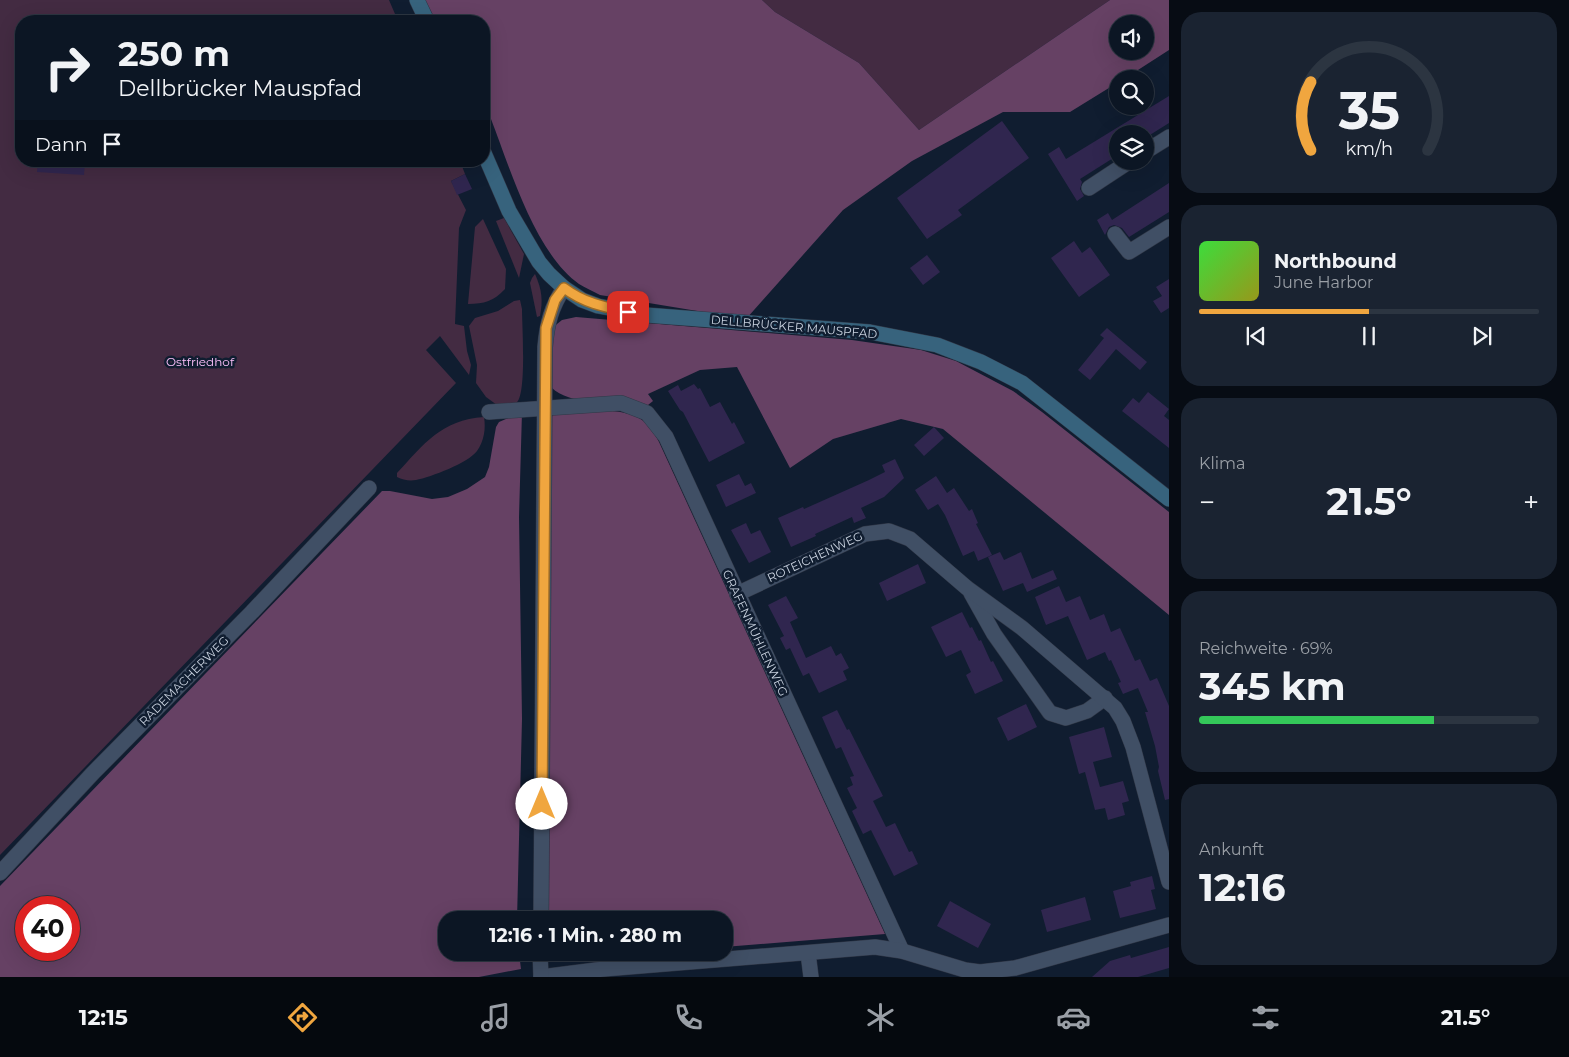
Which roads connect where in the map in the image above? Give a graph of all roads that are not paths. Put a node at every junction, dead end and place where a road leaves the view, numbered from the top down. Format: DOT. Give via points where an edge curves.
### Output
graph roads {
  1 [pos="417,0"];
  2 [pos="424,15"];
  3 [pos="1169,137"];
  4 [pos="1154,146"];
  5 [pos="490,166"];
  6 [pos="1116,170"];
  7 [pos="1088,188"];
  8 [pos="1169,227"];
  9 [pos="1115,234"];
  10 [pos="564,288"];
  11 [pos="544,408"];
  12 [pos="489,412"];
  13 [pos="369,488"];
  14 [pos="1169,499"];
  15 [pos="967,588"];
  16 [pos="737,594"];
  17 [pos="1105,698"];
  18 [pos="0,873"];
  19 [pos="1169,882"];
  20 [pos="541,911"];
  21 [pos="1169,925"];
  22 [pos="902,951"];
  23 [pos="808,953"];
  24 [pos="540,961"];
  25 [pos="983,974"];
  26 [pos="540,977"];
  27 [pos="811,977"];
  1 -- 2 [label="main road"];
  3 -- 4 [label="street"];
  5 -- 10 [label="main road, DELLBRÜCKER MAUSPFAD" via="535,255"];
  6 -- 7 [label="street"];
  8 -- 9 [label="street" via="1130,252"];
  10 -- 11 [label="street" via="555,300 546,328"];
  10 -- 14 [label="main road, DELLBRÜCKER MAUSPFAD" via="598,306 646,315 870,332 937,345 1022,383"];
  11 -- 12 [label="street"];
  11 -- 16 [label="street, GRAFENMÜHLENWEG" via="621,404 647,413 666,437"];
  11 -- 20 [label="street"];
  13 -- 18 [label="street, RADEMACHERWEG"];
  15 -- 16 [label="street, ROTEICHENWEG" via="910,539 889,531 865,534"];
  15 -- 17 [label="street, ROTEICHENWEG" via="1022,628"];
  15 -- 17 [label="street, ROTEICHENWEG" via="994,634 1050,714 1066,718 1087,711"];
  16 -- 22 [label="street, GRAFENMÜHLENWEG"];
  17 -- 19 [label="street, ROTEICHENWEG" via="1123,721"];
  21 -- 25 [label="street"];
  22 -- 23 [label="street" via="875,947"];
  22 -- 25 [label="street"];
  23 -- 26 [label="street"];
  23 -- 27 [label="street"];
  24 -- 26 [label="street"];
}
